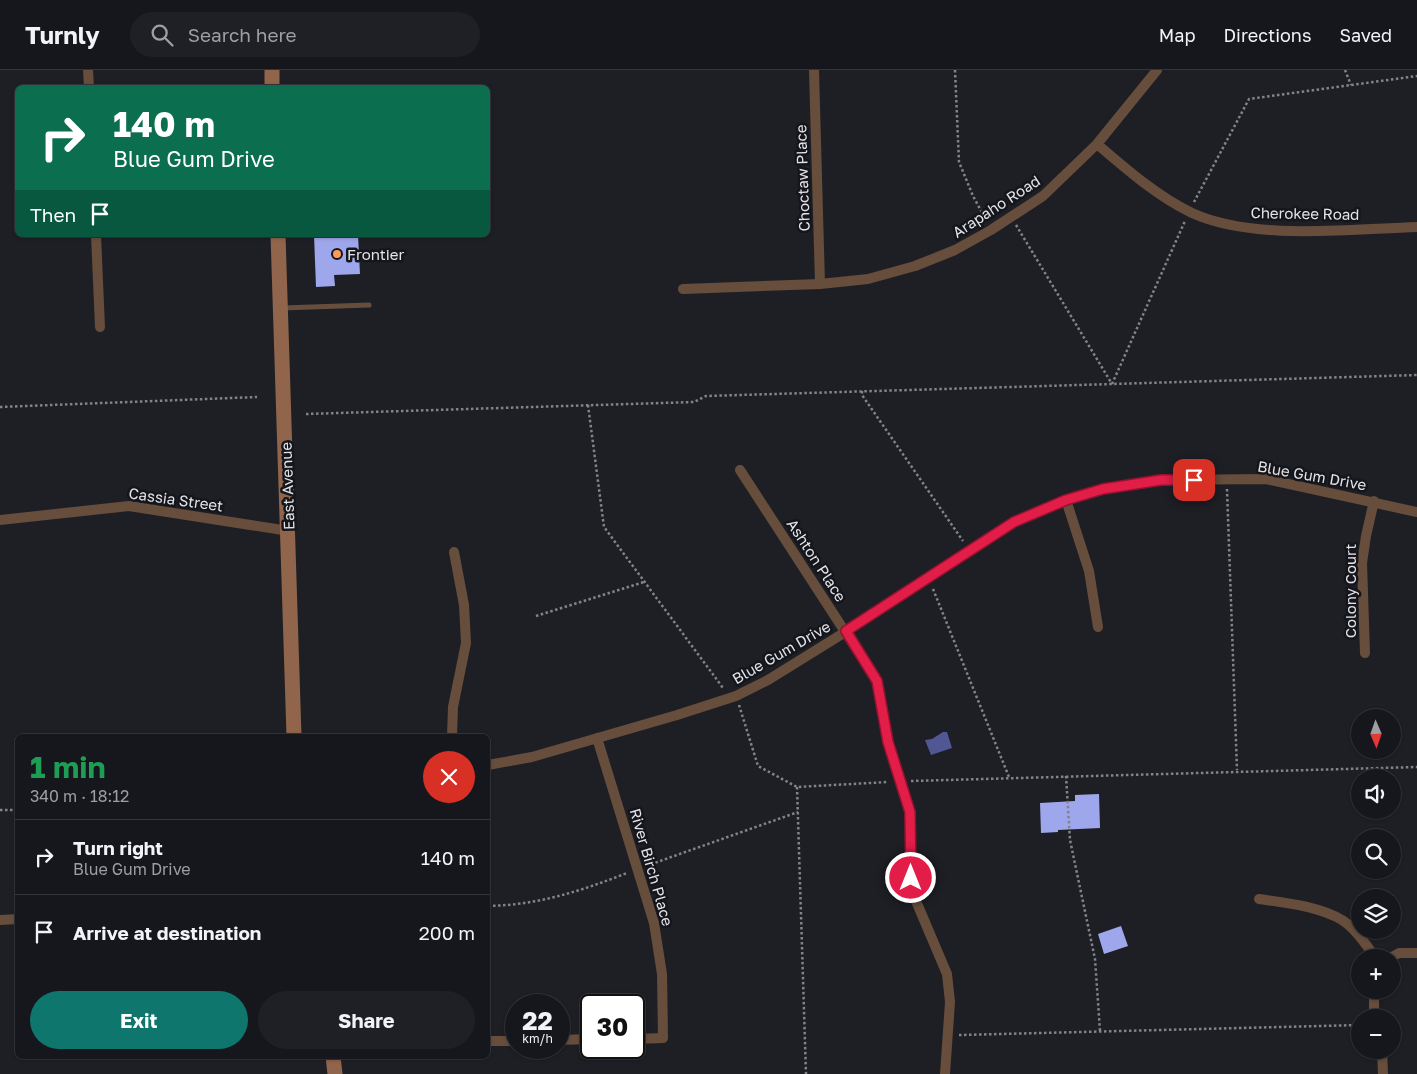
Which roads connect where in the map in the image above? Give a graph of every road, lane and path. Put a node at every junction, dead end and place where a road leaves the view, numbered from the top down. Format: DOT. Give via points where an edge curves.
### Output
graph roads {
  1 [pos="88,70"];
  2 [pos="272,70"];
  3 [pos="814,70"];
  4 [pos="955,70"];
  5 [pos="1157,70"];
  6 [pos="1345,70"];
  7 [pos="1417,76"];
  8 [pos="89,85"];
  9 [pos="272,85"];
  10 [pos="1351,86"];
  11 [pos="1097,144"];
  12 [pos="1189,211"];
  13 [pos="1011,217"];
  14 [pos="1417,227"];
  15 [pos="991,230"];
  16 [pos="96,237"];
  17 [pos="278,237"];
  18 [pos="820,284"];
  19 [pos="683,289"];
  20 [pos="369,305"];
  21 [pos="281,308"];
  22 [pos="100,327"];
  23 [pos="1417,375"];
  24 [pos="1112,384"];
  25 [pos="862,391"];
  26 [pos="257,397"];
  27 [pos="588,405"];
  28 [pos="0,406"];
  29 [pos="306,414"];
  30 [pos="740,470"];
  31 [pos="1226,480"];
  32 [pos="1066,500"];
  33 [pos="1374,501"];
  34 [pos="1417,512"];
  35 [pos="0,520"];
  36 [pos="289,531"];
  37 [pos="970,551"];
  38 [pos="454,552"];
  39 [pos="928,578"];
  40 [pos="644,582"];
  41 [pos="536,616"];
  42 [pos="1098,627"];
  43 [pos="846,631"];
  44 [pos="1366,653"];
  45 [pos="733,697"];
  46 [pos="294,734"];
  47 [pos="452,734"];
  48 [pos="597,738"];
  49 [pos="490,764"];
  50 [pos="1417,767"];
  51 [pos="1236,770"];
  52 [pos="1066,776"];
  53 [pos="1009,778"];
  54 [pos="900,781"];
  55 [pos="797,787"];
  56 [pos="0,810"];
  57 [pos="15,810"];
  58 [pos="1259,899"];
  59 [pos="15,919"];
  60 [pos="0,920"];
  61 [pos="1369,949"];
  62 [pos="1417,953"];
  63 [pos="1401,954"];
  64 [pos="1351,1025"];
  65 [pos="1100,1032"];
  66 [pos="947,1036"];
  67 [pos="645,1038"];
  68 [pos="505,1040"];
  69 [pos="490,1041"];
  70 [pos="333,1059"];
  71 [pos="1382,1059"];
  72 [pos="335,1074"];
  73 [pos="806,1074"];
  74 [pos="945,1074"];
  75 [pos="1383,1074"];
  1 -- 8 [label="street"];
  2 -- 9 [label="main road"];
  3 -- 18 [label="street, Choctaw Place"];
  4 -- 15 [label="path" via="959,162 972,196"];
  5 -- 11 [label="street, Arapaho Road"];
  6 -- 10 [label="path"];
  7 -- 10 [label="path"];
  10 -- 12 [label="path" via="1250,99"];
  11 -- 12 [label="street, Cherokee Road" via="1140,180"];
  11 -- 13 [label="street, Arapaho Road" via="1042,196"];
  12 -- 14 [label="street, Cherokee Road" via="1233,226 1289,230"];
  12 -- 24 [label="path"];
  13 -- 15 [label="street, Arapaho Road"];
  13 -- 24 [label="path"];
  15 -- 18 [label="street, Arapaho Road" via="955,250 915,266 868,279"];
  16 -- 22 [label="street"];
  17 -- 21 [label="main road, East Avenue"];
  18 -- 19 [label="street, Arapaho Road"];
  20 -- 21 [label="lane"];
  21 -- 36 [label="main road, East Avenue"];
  23 -- 24 [label="path"];
  24 -- 25 [label="path"];
  25 -- 27 [label="path" via="706,396 694,402"];
  25 -- 37 [label="path"];
  26 -- 28 [label="path"];
  27 -- 29 [label="path"];
  27 -- 40 [label="path" via="604,526"];
  30 -- 43 [label="street, Ashton Place"];
  31 -- 32 [label="street, Blue Gum Drive" via="1161,480 1103,489"];
  31 -- 33 [label="street, Blue Gum Drive" via="1266,479"];
  31 -- 51 [label="path"];
  32 -- 37 [label="street, Blue Gum Drive" via="1014,522"];
  32 -- 42 [label="street" via="1089,571"];
  33 -- 34 [label="street, Blue Gum Drive"];
  33 -- 44 [label="street, Colony Court" via="1362,563"];
  35 -- 36 [label="street, Cassia Street" via="129,506"];
  36 -- 46 [label="main road, East Avenue"];
  37 -- 39 [label="street, Blue Gum Drive"];
  38 -- 47 [label="street" via="464,605 466,643 453,707"];
  39 -- 43 [label="street, Blue Gum Drive"];
  39 -- 53 [label="path"];
  40 -- 41 [label="path"];
  40 -- 45 [label="path"];
  43 -- 45 [label="street, Blue Gum Drive" via="768,680"];
  43 -- 54 [label="street, Ashton Place" via="877,681 888,742"];
  45 -- 48 [label="street, Blue Gum Drive"];
  45 -- 55 [label="path" via="758,766"];
  48 -- 49 [label="street, Blue Gum Drive" via="532,757"];
  48 -- 67 [label="street, River Birch Place" via="654,923 662,974 663,1038"];
  50 -- 51 [label="path"];
  51 -- 52 [label="path"];
  52 -- 53 [label="path"];
  52 -- 65 [label="path" via="1070,840 1096,959"];
  53 -- 54 [label="path"];
  54 -- 55 [label="path"];
  54 -- 66 [label="street, Ashton Place" via="910,812 913,894 947,974 950,1002"];
  55 -- 73 [label="path"];
  56 -- 57 [label="path"];
  58 -- 61 [label="street" via="1294,904 1342,920"];
  59 -- 60 [label="street"];
  62 -- 63 [label="street"];
  64 -- 65 [label="path"];
  65 -- 66 [label="path"];
  66 -- 74 [label="street, Ashton Place"];
  68 -- 69 [label="street"];
  70 -- 72 [label="main road"];
  71 -- 75 [label="street"];
}
